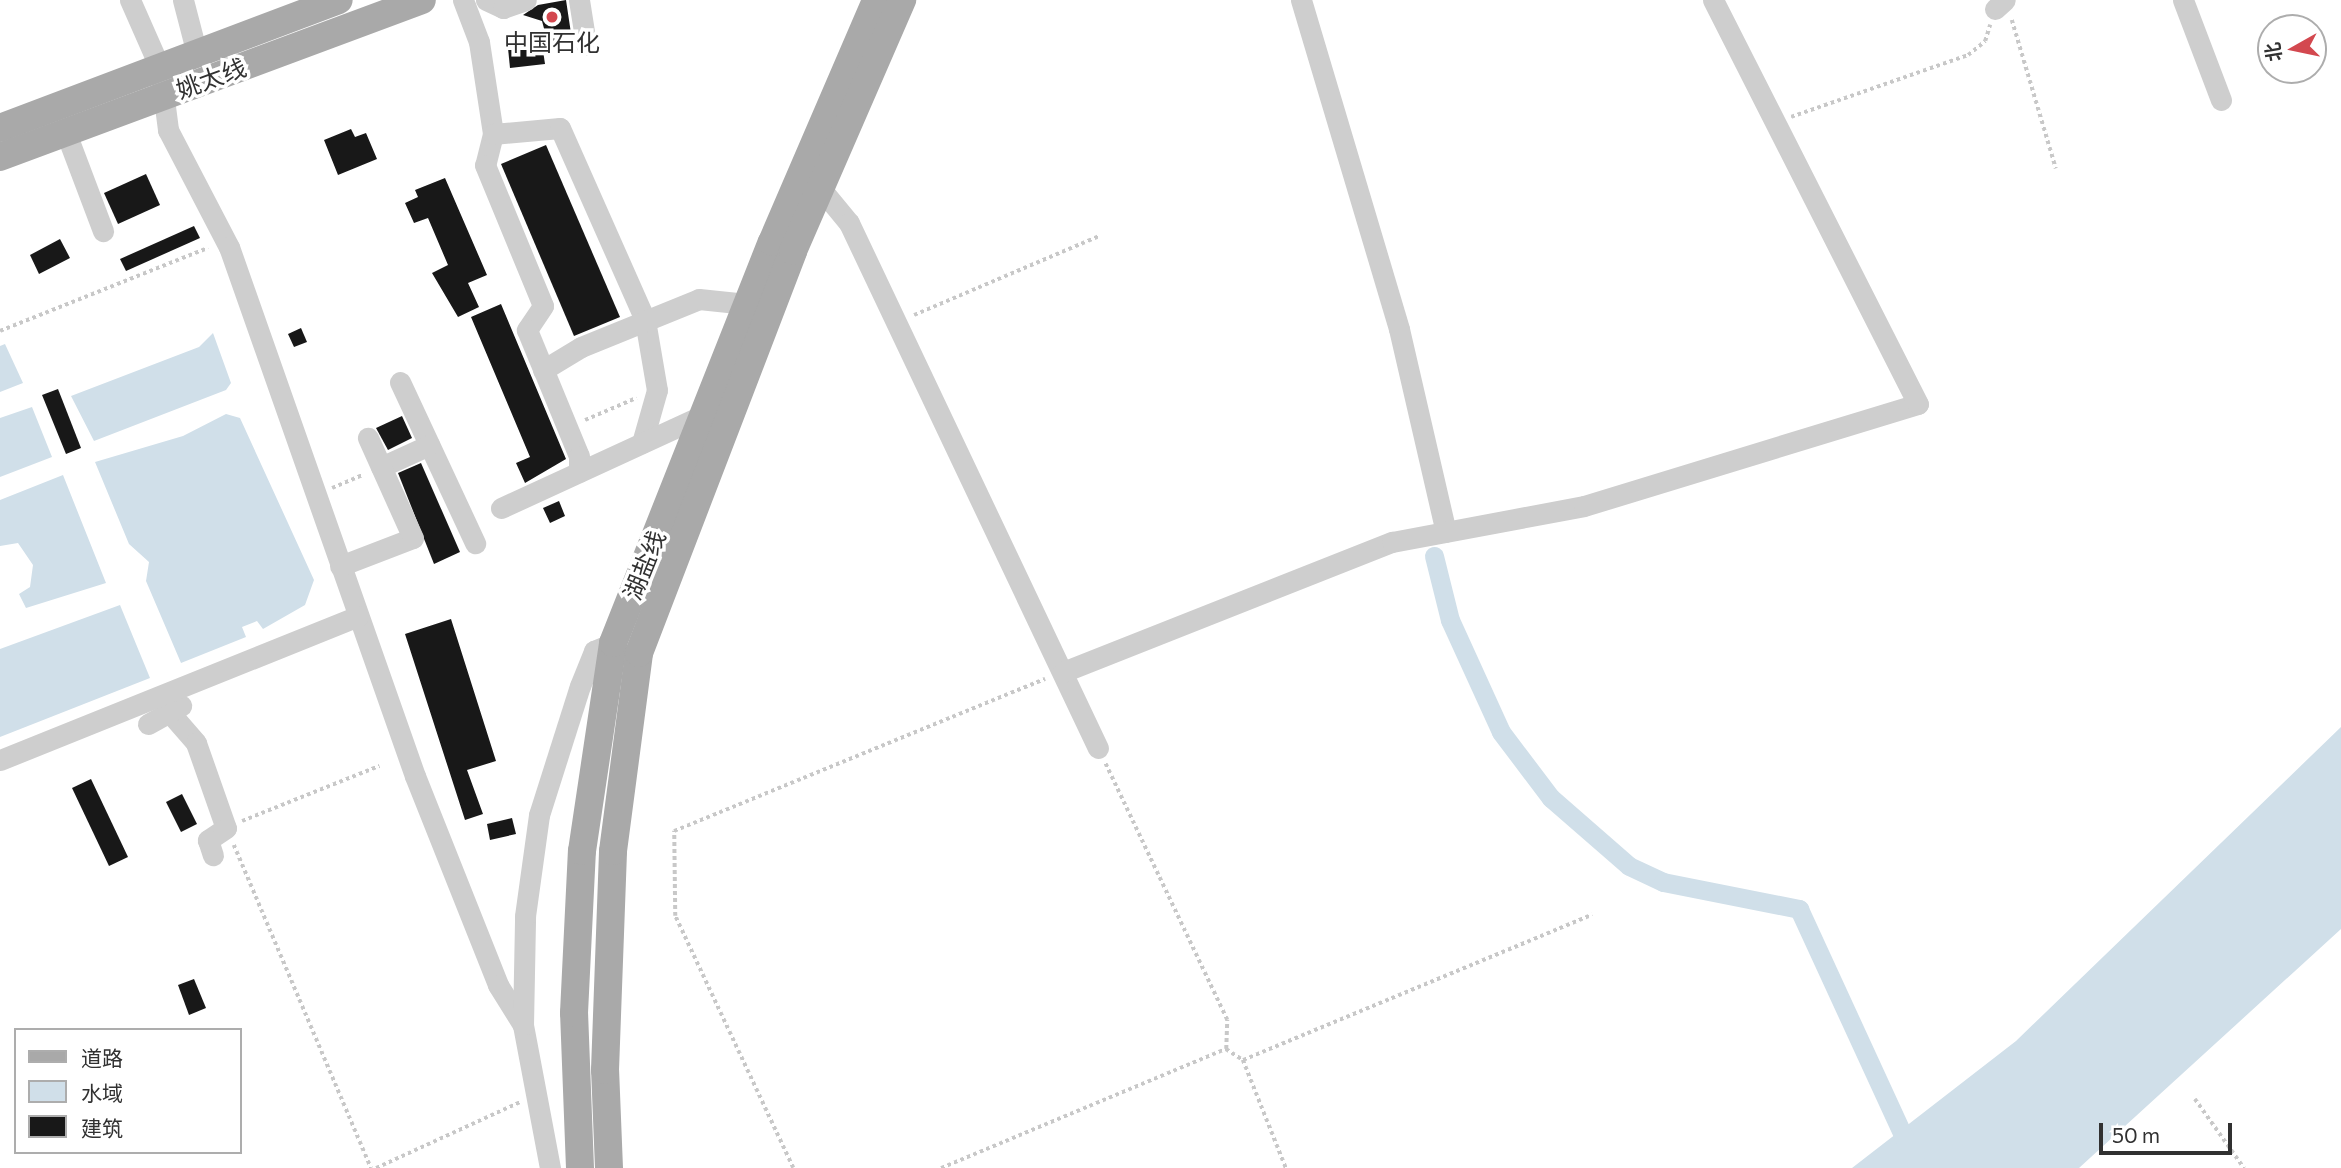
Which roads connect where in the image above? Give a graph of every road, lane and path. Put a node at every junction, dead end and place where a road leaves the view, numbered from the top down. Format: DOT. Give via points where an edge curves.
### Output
graph roads {
  1 [pos="130,0"];
  2 [pos="183,0"];
  3 [pos="339,0"];
  4 [pos="422,0"];
  5 [pos="463,0"];
  6 [pos="486,0"];
  7 [pos="526,0"];
  8 [pos="579,0"];
  9 [pos="902,0"];
  10 [pos="1301,0"];
  11 [pos="1713,0"];
  12 [pos="2182,0"];
  13 [pos="872,4"];
  14 [pos="2003,7"];
  15 [pos="586,44"];
  16 [pos="197,54"];
  17 [pos="160,68"];
  18 [pos="163,96"];
  19 [pos="2221,100"];
  20 [pos="1778,124"];
  21 [pos="0,128"];
  22 [pos="66,132"];
  23 [pos="493,134"];
  24 [pos="0,158"];
  25 [pos="2056,169"];
  26 [pos="821,188"];
  27 [pos="103,231"];
  28 [pos="1099,236"];
  29 [pos="226,240"];
  30 [pos="747,304"];
  31 [pos="645,320"];
  32 [pos="906,320"];
  33 [pos="0,331"];
  34 [pos="543,370"];
  35 [pos="400,382"];
  36 [pos="657,390"];
  37 [pos="703,415"];
  38 [pos="568,429"];
  39 [pos="368,438"];
  40 [pos="642,443"];
  41 [pos="429,445"];
  42 [pos="381,467"];
  43 [pos="579,472"];
  44 [pos="315,495"];
  45 [pos="500,508"];
  46 [pos="1446,532"];
  47 [pos="475,543"];
  48 [pos="340,566"];
  49 [pos="358,616"];
  50 [pos="613,643"];
  51 [pos="1063,672"];
  52 [pos="187,688"];
  53 [pos="170,714"];
  54 [pos="148,724"];
  55 [pos="1098,748"];
  56 [pos="0,760"];
  57 [pos="379,766"];
  58 [pos="226,828"];
  59 [pos="213,855"];
  60 [pos="1592,915"];
  61 [pos="523,1025"];
  62 [pos="1226,1049"];
  63 [pos="1243,1060"];
  64 [pos="534,1094"];
  65 [pos="2195,1099"];
  66 [pos="374,1168"];
  67 [pos="550,1168"];
  68 [pos="580,1168"];
  69 [pos="609,1168"];
  70 [pos="793,1168"];
  71 [pos="941,1168"];
  72 [pos="1286,1168"];
  73 [pos="2244,1168"];
  1 -- 17 [label="street"];
  2 -- 16 [label="street"];
  3 -- 16 [label="main road, 姚太线"];
  4 -- 18 [label="main road, 姚太线"];
  5 -- 23 [label="street" via="479,42"];
  6 -- 7 [label="street" via="503,8"];
  8 -- 15 [label="street"];
  9 -- 26 [label="main road, 湖盐线"];
  10 -- 46 [label="street" via="1399,329"];
  11 -- 20 [label="street"];
  12 -- 19 [label="street"];
  13 -- 30 [label="main road, 湖盐线"];
  14 -- 20 [label="path" via="1985,41 1968,55"];
  14 -- 25 [label="path"];
  16 -- 17 [label="main road, 姚太线"];
  17 -- 18 [label="street"];
  17 -- 21 [label="main road, 姚太线"];
  18 -- 22 [label="main road, 姚太线"];
  18 -- 29 [label="street" via="168,130"];
  20 -- 46 [label="street" via="1918,404 1656,487"];
  22 -- 24 [label="main road, 姚太线"];
  22 -- 27 [label="street"];
  23 -- 31 [label="street" via="560,128"];
  23 -- 34 [label="street" via="485,165 543,306 527,330"];
  26 -- 32 [label="street" via="849,223"];
  26 -- 69 [label="main road, 湖盐线" via="639,653 613,851 606,1023"];
  28 -- 32 [label="path"];
  29 -- 33 [label="path"];
  29 -- 44 [label="street"];
  30 -- 31 [label="street" via="699,299"];
  30 -- 37 [label="main road, 湖盐线"];
  31 -- 34 [label="street"];
  31 -- 36 [label="street"];
  32 -- 51 [label="street"];
  34 -- 38 [label="street"];
  35 -- 41 [label="street"];
  36 -- 38 [label="path"];
  36 -- 40 [label="street"];
  37 -- 40 [label="street"];
  37 -- 50 [label="main road, 湖盐线"];
  38 -- 43 [label="street"];
  39 -- 42 [label="street"];
  40 -- 43 [label="street"];
  41 -- 42 [label="street"];
  41 -- 47 [label="street"];
  42 -- 44 [label="path"];
  42 -- 48 [label="street" via="413,538"];
  43 -- 45 [label="street"];
  44 -- 48 [label="street"];
  46 -- 51 [label="street" via="1392,542"];
  48 -- 49 [label="street"];
  49 -- 52 [label="street"];
  49 -- 61 [label="street" via="498,985"];
  50 -- 61 [label="street" via="594,651 589,662 539,815 525,916"];
  50 -- 68 [label="main road, 湖盐线" via="582,851 573,1013"];
  51 -- 55 [label="street"];
  51 -- 70 [label="path" via="674,831 674,916"];
  52 -- 53 [label="street" via="186,702"];
  52 -- 56 [label="street"];
  53 -- 54 [label="street"];
  53 -- 58 [label="street" via="196,743"];
  55 -- 62 [label="path" via="1227,1020"];
  57 -- 58 [label="path"];
  58 -- 59 [label="street" via="208,840"];
  58 -- 66 [label="path"];
  60 -- 63 [label="path"];
  61 -- 64 [label="street"];
  62 -- 63 [label="path"];
  62 -- 71 [label="path"];
  63 -- 72 [label="path"];
  64 -- 66 [label="path" via="482,1125"];
  64 -- 67 [label="street"];
  65 -- 73 [label="path"];
}
